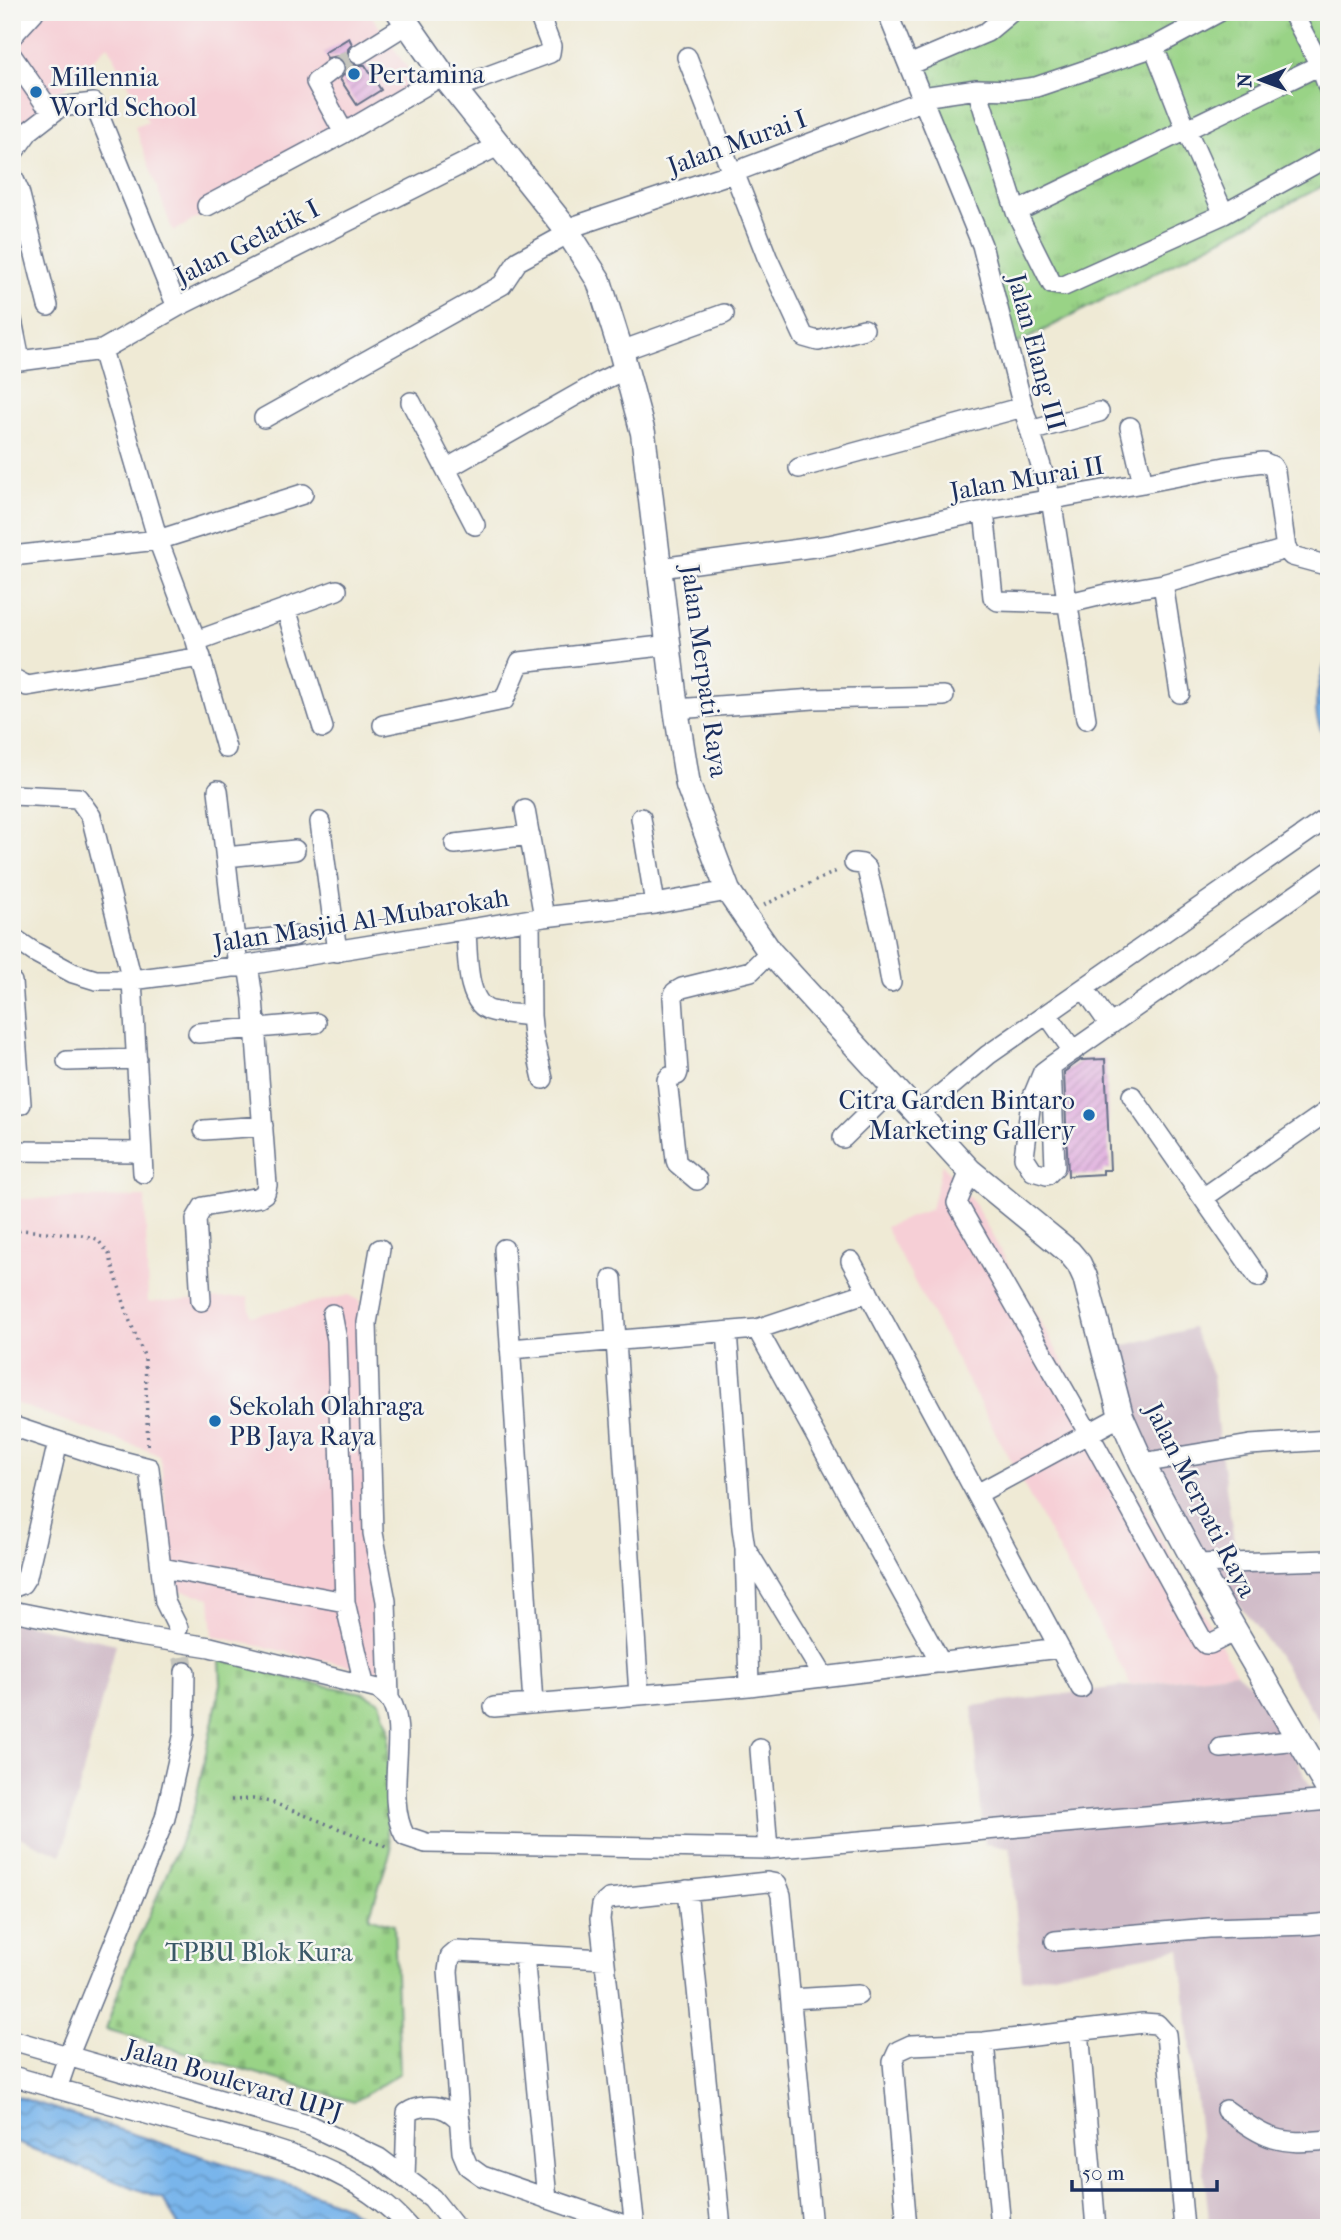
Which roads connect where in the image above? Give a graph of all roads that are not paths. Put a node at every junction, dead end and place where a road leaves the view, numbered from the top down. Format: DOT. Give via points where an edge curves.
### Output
graph roads {
  1 [pos="34,12"];
  2 [pos="538,12"];
  3 [pos="887,12"];
  4 [pos="1011,12"];
  5 [pos="1219,12"];
  6 [pos="1292,12"];
  7 [pos="401,15"];
  8 [pos="12,36"];
  9 [pos="1154,47"];
  10 [pos="359,54"];
  11 [pos="12,56"];
  12 [pos="687,57"];
  13 [pos="908,65"];
  14 [pos="1320,65"];
  15 [pos="334,68"];
  16 [pos="448,82"];
  17 [pos="977,89"];
  18 [pos="1329,90"];
  19 [pos="923,99"];
  20 [pos="44,102"];
  21 [pos="1186,129"];
  22 [pos="344,133"];
  23 [pos="498,146"];
  24 [pos="12,154"];
  25 [pos="1329,156"];
  26 [pos="733,173"];
  27 [pos="12,175"];
  28 [pos="207,206"];
  29 [pos="1016,212"];
  30 [pos="1224,214"];
  31 [pos="568,231"];
  32 [pos="48,306"];
  33 [pos="177,307"];
  34 [pos="724,314"];
  35 [pos="12,320"];
  36 [pos="864,329"];
  37 [pos="102,350"];
  38 [pos="624,360"];
  39 [pos="16,361"];
  40 [pos="411,402"];
  41 [pos="1023,407"];
  42 [pos="1099,412"];
  43 [pos="264,418"];
  44 [pos="1130,427"];
  45 [pos="1030,431"];
  46 [pos="446,468"];
  47 [pos="799,468"];
  48 [pos="1143,484"];
  49 [pos="303,494"];
  50 [pos="1051,499"];
  51 [pos="984,511"];
  52 [pos="475,525"];
  53 [pos="158,540"];
  54 [pos="1286,549"];
  55 [pos="12,556"];
  56 [pos="1329,566"];
  57 [pos="660,568"];
  58 [pos="1163,584"];
  59 [pos="337,590"];
  60 [pos="1069,603"];
  61 [pos="286,609"];
  62 [pos="670,645"];
  63 [pos="198,649"];
  64 [pos="12,678"];
  65 [pos="1180,693"];
  66 [pos="944,696"];
  67 [pos="676,709"];
  68 [pos="1086,719"];
  69 [pos="383,725"];
  70 [pos="323,728"];
  71 [pos="226,748"];
  72 [pos="219,790"];
  73 [pos="12,795"];
  74 [pos="525,810"];
  75 [pos="1329,817"];
  76 [pos="641,818"];
  77 [pos="320,822"];
  78 [pos="530,835"];
  79 [pos="455,844"];
  80 [pos="295,850"];
  81 [pos="226,857"];
  82 [pos="853,863"];
  83 [pos="1329,872"];
  84 [pos="728,891"];
  85 [pos="655,904"];
  86 [pos="537,919"];
  87 [pos="466,931"];
  88 [pos="294,936"];
  89 [pos="12,937"];
  90 [pos="235,942"];
  91 [pos="337,952"];
  92 [pos="771,952"];
  93 [pos="243,966"];
  94 [pos="132,980"];
  95 [pos="12,982"];
  96 [pos="891,982"];
  97 [pos="1084,988"];
  98 [pos="1047,1014"];
  99 [pos="531,1016"];
  100 [pos="316,1023"];
  101 [pos="1110,1026"];
  102 [pos="255,1028"];
  103 [pos="198,1033"];
  104 [pos="1073,1051"];
  105 [pos="15,1056"];
  106 [pos="137,1059"];
  107 [pos="67,1061"];
  108 [pos="1051,1066"];
  109 [pos="543,1079"];
  110 [pos="894,1088"];
  111 [pos="1132,1096"];
  112 [pos="21,1104"];
  113 [pos="1329,1110"];
  114 [pos="918,1114"];
  115 [pos="263,1126"];
  116 [pos="204,1130"];
  117 [pos="843,1138"];
  118 [pos="12,1151"];
  119 [pos="141,1152"];
  120 [pos="970,1171"];
  121 [pos="143,1173"];
  122 [pos="697,1180"];
  123 [pos="1203,1198"];
  124 [pos="380,1249"];
  125 [pos="504,1249"];
  126 [pos="851,1261"];
  127 [pos="1258,1277"];
  128 [pos="612,1279"];
  129 [pos="868,1292"];
  130 [pos="201,1301"];
  131 [pos="332,1314"];
  132 [pos="757,1329"];
  133 [pos="727,1332"];
  134 [pos="616,1340"];
  135 [pos="510,1349"];
  136 [pos="1121,1416"];
  137 [pos="12,1426"];
  138 [pos="1088,1434"];
  139 [pos="1329,1440"];
  140 [pos="58,1442"];
  141 [pos="1142,1463"];
  142 [pos="976,1494"];
  143 [pos="746,1548"];
  144 [pos="1329,1560"];
  145 [pos="1196,1564"];
  146 [pos="162,1568"];
  147 [pos="12,1588"];
  148 [pos="345,1602"];
  149 [pos="12,1611"];
  150 [pos="178,1629"];
  151 [pos="1237,1631"];
  152 [pos="1059,1648"];
  153 [pos="941,1662"];
  154 [pos="185,1672"];
  155 [pos="824,1677"];
  156 [pos="364,1684"];
  157 [pos="749,1686"];
  158 [pos="1081,1688"];
  159 [pos="639,1695"];
  160 [pos="389,1698"];
  161 [pos="533,1704"];
  162 [pos="494,1707"];
  163 [pos="1301,1742"];
  164 [pos="1222,1748"];
  165 [pos="760,1749"];
  166 [pos="1329,1791"];
  167 [pos="1329,1800"];
  168 [pos="768,1849"];
  169 [pos="687,1891"];
  170 [pos="1329,1923"];
  171 [pos="1055,1941"];
  172 [pos="524,1955"];
  173 [pos="604,1959"];
  174 [pos="858,1995"];
  175 [pos="791,1999"];
  176 [pos="1079,2030"];
  177 [pos="12,2040"];
  178 [pos="984,2042"];
  179 [pos="68,2057"];
  180 [pos="12,2076"];
  181 [pos="57,2089"];
  182 [pos="1226,2110"];
  183 [pos="460,2120"];
  184 [pos="1329,2140"];
  185 [pos="405,2178"];
  186 [pos="547,2199"];
  187 [pos="410,2228"];
  188 [pos="456,2228"];
  189 [pos="634,2228"];
  190 [pos="721,2228"];
  191 [pos="813,2228"];
  192 [pos="907,2228"];
  193 [pos="1001,2228"];
  194 [pos="1096,2228"];
  195 [pos="1184,2228"];
  1 -- 8 [label="street"];
  2 -- 16 [label="street" via="550,53"];
  3 -- 13 [label="street, Jalan Elang III"];
  4 -- 13 [label="street" via="987,32"];
  5 -- 9 [label="street, Jalan Murai I"];
  6 -- 14 [label="street"];
  7 -- 10 [label="street"];
  7 -- 16 [label="main road, Jalan Merpati Raya"];
  9 -- 17 [label="street, Jalan Murai I" via="1036,87"];
  9 -- 21 [label="street"];
  11 -- 20 [label="street"];
  12 -- 26 [label="street"];
  13 -- 19 [label="street, Jalan Elang III"];
  14 -- 18 [label="street"];
  14 -- 21 [label="street"];
  15 -- 22 [label="street" via="316,82"];
  16 -- 22 [label="street"];
  16 -- 23 [label="main road, Jalan Merpati Raya"];
  17 -- 19 [label="street, Jalan Murai I"];
  17 -- 29 [label="street"];
  19 -- 26 [label="street, Jalan Murai I"];
  19 -- 41 [label="street, Jalan Elang III" via="982,245"];
  21 -- 29 [label="street"];
  21 -- 30 [label="street"];
  22 -- 28 [label="street"];
  23 -- 31 [label="main road, Jalan Merpati Raya"];
  23 -- 33 [label="street, Jalan Gelatik I"];
  24 -- 33 [label="street" via="29,131 60,107 94,103"];
  25 -- 30 [label="street"];
  26 -- 31 [label="street, Jalan Murai I"];
  26 -- 36 [label="street" via="804,337 818,341"];
  27 -- 32 [label="street"];
  29 -- 30 [label="street" via="1052,284 1064,286"];
  31 -- 38 [label="main road, Jalan Merpati Raya" via="599,281"];
  31 -- 43 [label="street, Jalan Murai I" via="518,261 502,285"];
  33 -- 37 [label="street, Jalan Gelatik I"];
  34 -- 38 [label="street"];
  35 -- 39 [label="street"];
  37 -- 39 [label="street, Jalan Gelatik I"];
  37 -- 53 [label="street"];
  38 -- 46 [label="street"];
  38 -- 57 [label="main road, Jalan Merpati Raya" via="643,433"];
  40 -- 46 [label="street"];
  41 -- 45 [label="street, Jalan Elang III"];
  41 -- 47 [label="street"];
  42 -- 45 [label="street"];
  44 -- 48 [label="street"];
  45 -- 50 [label="street, Jalan Elang III"];
  46 -- 52 [label="street"];
  48 -- 50 [label="street, Jalan Murai II"];
  48 -- 54 [label="street, Jalan Murai II" via="1225,467 1268,464 1275,471"];
  49 -- 53 [label="street"];
  50 -- 51 [label="street, Jalan Murai II"];
  50 -- 60 [label="street, Jalan Elang III"];
  51 -- 57 [label="street, Jalan Murai II" via="829,545"];
  51 -- 60 [label="street" via="993,597 998,601"];
  53 -- 55 [label="street"];
  53 -- 63 [label="street"];
  54 -- 56 [label="street" via="1292,556"];
  54 -- 58 [label="street"];
  57 -- 62 [label="main road, Jalan Merpati Raya"];
  58 -- 60 [label="street"];
  58 -- 65 [label="street"];
  59 -- 61 [label="street"];
  60 -- 68 [label="street, Jalan Elang III"];
  61 -- 63 [label="street"];
  61 -- 70 [label="street"];
  62 -- 67 [label="main road, Jalan Merpati Raya"];
  62 -- 69 [label="street" via="520,662 504,700"];
  63 -- 64 [label="street" via="27,686"];
  63 -- 71 [label="street"];
  66 -- 67 [label="street"];
  67 -- 84 [label="main road, Jalan Merpati Raya" via="688,785"];
  72 -- 81 [label="street"];
  73 -- 94 [label="street" via="78,798 91,816"];
  74 -- 78 [label="street"];
  75 -- 97 [label="street"];
  76 -- 85 [label="street"];
  77 -- 91 [label="street"];
  78 -- 79 [label="street"];
  78 -- 86 [label="street"];
  80 -- 81 [label="street"];
  81 -- 90 [label="street"];
  82 -- 96 [label="street" via="867,869"];
  83 -- 101 [label="street"];
  84 -- 85 [label="street, Jalan Masjid Al-Mubarokah"];
  84 -- 92 [label="main road, Jalan Merpati Raya"];
  85 -- 86 [label="street, Jalan Masjid Al-Mubarokah"];
  86 -- 87 [label="street, Jalan Masjid Al-Mubarokah"];
  86 -- 99 [label="street"];
  87 -- 91 [label="street, Jalan Masjid Al-Mubarokah"];
  87 -- 99 [label="street" via="471,987 477,1001 489,1011"];
  88 -- 90 [label="street"];
  89 -- 94 [label="street, Jalan Masjid Al-Mubarokah" via="73,973 96,980"];
  90 -- 93 [label="street"];
  91 -- 93 [label="street, Jalan Masjid Al-Mubarokah"];
  92 -- 110 [label="main road, Jalan Merpati Raya"];
  92 -- 122 [label="street" via="751,971 682,988 673,998 678,1072 667,1080 676,1160"];
  93 -- 94 [label="street, Jalan Masjid Al-Mubarokah"];
  93 -- 102 [label="street"];
  94 -- 106 [label="street"];
  95 -- 105 [label="street"];
  97 -- 98 [label="street"];
  97 -- 101 [label="street"];
  98 -- 104 [label="street"];
  98 -- 114 [label="street" via="988,1055"];
  99 -- 109 [label="street"];
  100 -- 102 [label="street"];
  101 -- 104 [label="street"];
  102 -- 103 [label="street"];
  102 -- 115 [label="street"];
  104 -- 108 [label="street"];
  105 -- 112 [label="street"];
  106 -- 107 [label="street"];
  106 -- 119 [label="street"];
  110 -- 114 [label="main road, Jalan Merpati Raya"];
  110 -- 117 [label="street"];
  111 -- 123 [label="street"];
  113 -- 123 [label="street"];
  114 -- 120 [label="main road, Jalan Merpati Raya"];
  115 -- 116 [label="street"];
  115 -- 130 [label="street" via="265,1193 203,1207 198,1213"];
  118 -- 119 [label="street"];
  119 -- 121 [label="street"];
  120 -- 136 [label="main road, Jalan Merpati Raya" via="1079,1264"];
  120 -- 138 [label="street" via="957,1203"];
  123 -- 127 [label="street"];
  124 -- 160 [label="street" via="367,1323 373,1533 386,1601"];
  125 -- 135 [label="street"];
  126 -- 129 [label="street"];
  128 -- 134 [label="street"];
  129 -- 132 [label="street"];
  129 -- 142 [label="street"];
  131 -- 148 [label="street" via="337,1340"];
  132 -- 133 [label="street"];
  132 -- 153 [label="street"];
  133 -- 134 [label="street"];
  133 -- 143 [label="street"];
  134 -- 135 [label="street"];
  134 -- 159 [label="street"];
  135 -- 161 [label="street"];
  136 -- 138 [label="street"];
  136 -- 141 [label="main road, Jalan Merpati Raya"];
  137 -- 140 [label="street"];
  138 -- 142 [label="street"];
  138 -- 151 [label="street" via="1203,1641 1210,1644"];
  139 -- 141 [label="street" via="1250,1445"];
  140 -- 146 [label="street" via="149,1468"];
  140 -- 147 [label="street" via="27,1576"];
  141 -- 145 [label="main road, Jalan Merpati Raya"];
  142 -- 152 [label="street"];
  143 -- 155 [label="street"];
  143 -- 157 [label="street"];
  144 -- 145 [label="street"];
  145 -- 151 [label="main road, Jalan Merpati Raya"];
  146 -- 148 [label="street"];
  146 -- 150 [label="street" via="165,1602"];
  148 -- 156 [label="street"];
  149 -- 156 [label="street" via="210,1647"];
  151 -- 163 [label="main road, Jalan Merpati Raya"];
  152 -- 153 [label="street"];
  152 -- 158 [label="street"];
  153 -- 155 [label="street"];
  154 -- 179 [label="street" via="184,1733 165,1818"];
  155 -- 157 [label="street"];
  156 -- 160 [label="street"];
  157 -- 159 [label="street"];
  159 -- 161 [label="street"];
  160 -- 168 [label="street" via="397,1727 398,1824 405,1836 426,1843"];
  161 -- 162 [label="street"];
  163 -- 164 [label="street"];
  163 -- 166 [label="main road, Jalan Merpati Raya"];
  165 -- 168 [label="street"];
  167 -- 168 [label="street"];
  169 -- 173 [label="street" via="609,1899 602,1905 600,1919"];
  169 -- 175 [label="street" via="777,1884"];
  169 -- 190 [label="street"];
  170 -- 171 [label="street"];
  172 -- 173 [label="street"];
  172 -- 183 [label="street" via="457,1951 450,1957"];
  172 -- 186 [label="street"];
  173 -- 189 [label="street"];
  174 -- 175 [label="street"];
  175 -- 191 [label="street"];
  176 -- 178 [label="street"];
  176 -- 194 [label="street"];
  176 -- 195 [label="street" via="1143,2023 1157,2024 1166,2034"];
  177 -- 179 [label="street, Jalan Boulevard UPJ"];
  178 -- 192 [label="street" via="911,2045 898,2051 892,2062"];
  178 -- 193 [label="street"];
  179 -- 181 [label="street"];
  179 -- 185 [label="street, Jalan Boulevard UPJ" via="311,2126 379,2158"];
  180 -- 181 [label="street, Jalan Boulevard UPJ"];
  181 -- 187 [label="street, Jalan Boulevard UPJ" via="303,2158 358,2183"];
  182 -- 184 [label="street" via="1269,2138 1288,2143"];
  183 -- 185 [label="street" via="446,2109 407,2113"];
  183 -- 186 [label="street" via="462,2152 468,2166 482,2176"];
  185 -- 188 [label="street, Jalan Boulevard UPJ" via="432,2198"];
  186 -- 189 [label="street"];
}
